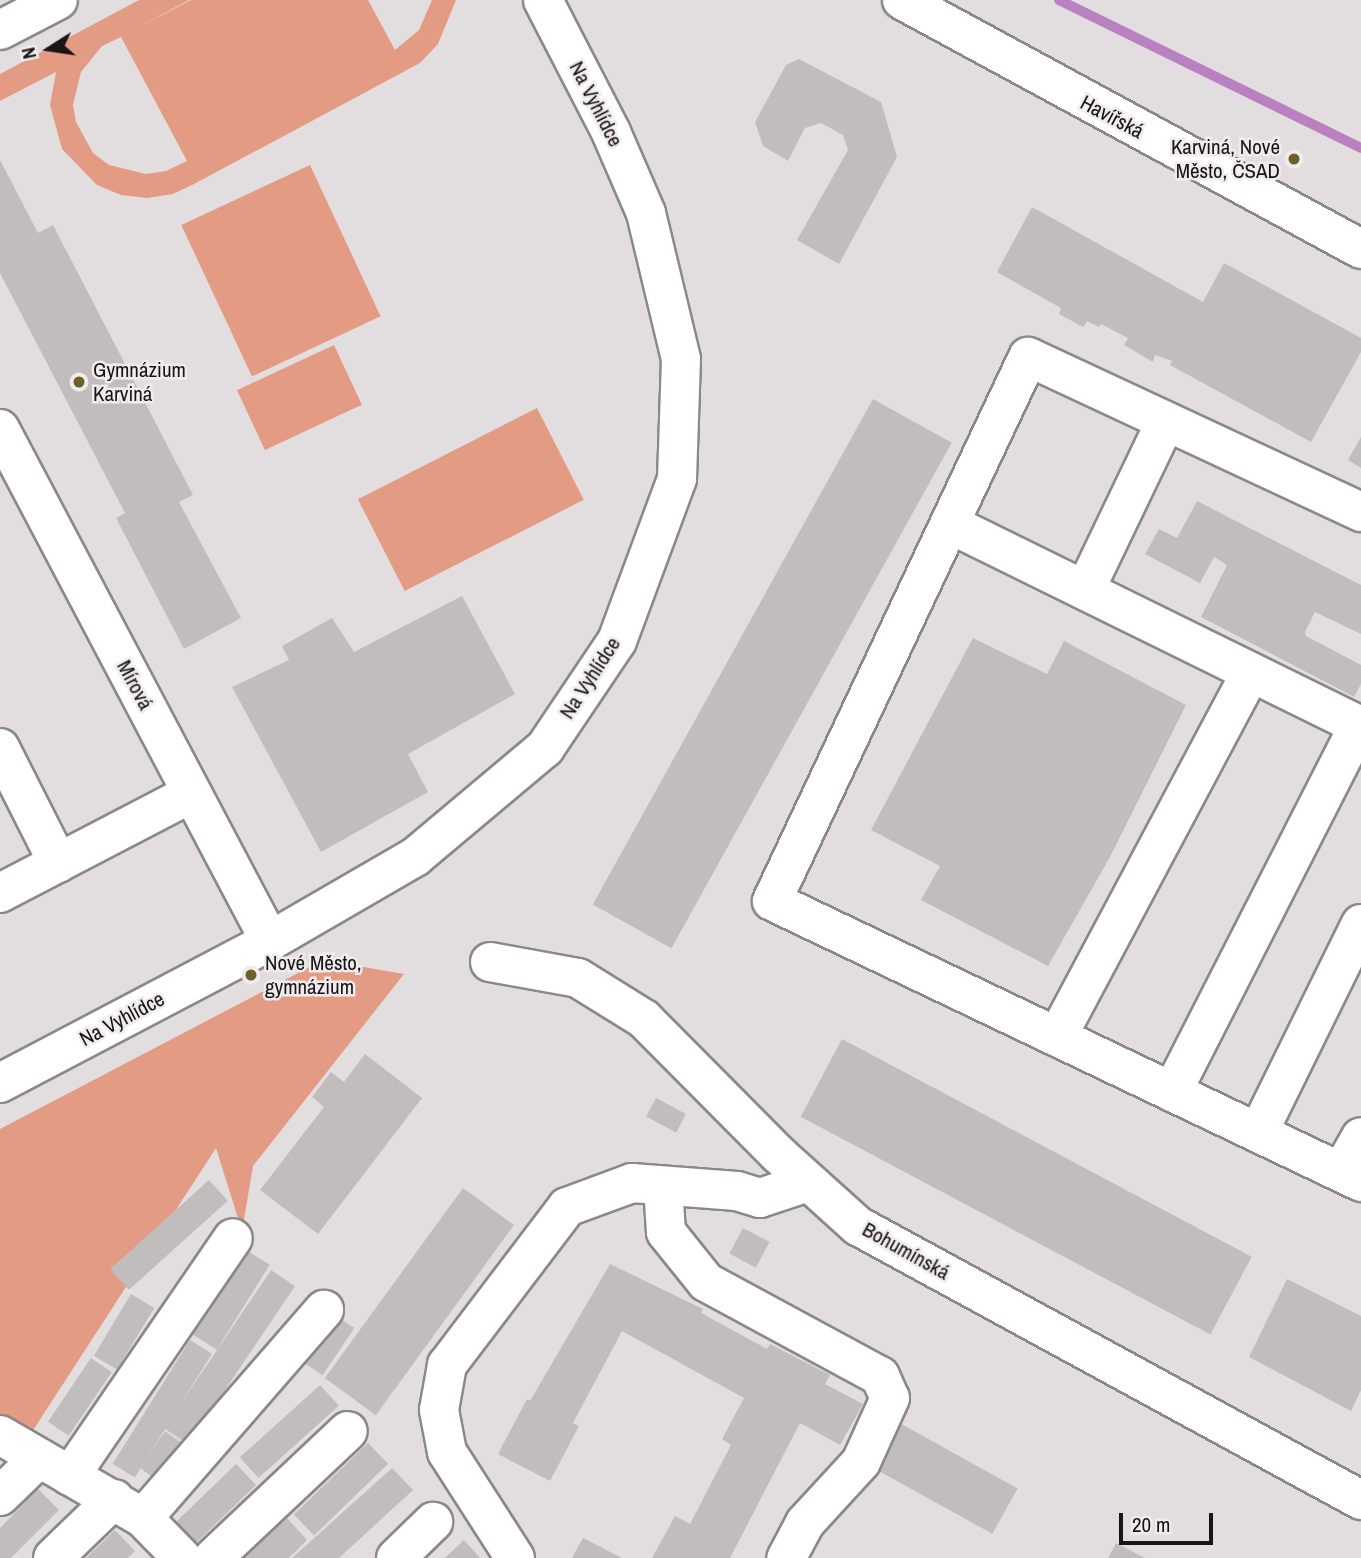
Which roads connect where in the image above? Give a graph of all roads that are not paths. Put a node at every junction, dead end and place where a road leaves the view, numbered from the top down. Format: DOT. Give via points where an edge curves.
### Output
graph roads {
  1 [pos="58,0"];
  2 [pos="543,0"];
  3 [pos="902,0"];
  4 [pos="0,30"];
  5 [pos="1361,248"];
  6 [pos="1166,421"];
  7 [pos="0,429"];
  8 [pos="1361,512"];
  9 [pos="950,524"];
  10 [pos="1085,590"];
  11 [pos="1251,672"];
  12 [pos="1360,726"];
  13 [pos="0,748"];
  14 [pos="192,793"];
  15 [pos="58,863"];
  16 [pos="0,893"];
  17 [pos="1361,924"];
  18 [pos="270,942"];
  19 [pos="490,962"];
  20 [pos="1057,1037"];
  21 [pos="0,1083"];
  22 [pos="1172,1092"];
  23 [pos="1258,1133"];
  24 [pos="1361,1137"];
  25 [pos="1351,1177"];
  26 [pos="808,1182"];
  27 [pos="663,1186"];
  28 [pos="233,1238"];
  29 [pos="324,1310"];
  30 [pos="348,1431"];
  31 [pos="0,1435"];
  32 [pos="54,1467"];
  33 [pos="0,1496"];
  34 [pos="1361,1500"];
  35 [pos="128,1508"];
  36 [pos="433,1522"];
  37 [pos="52,1558"];
  38 [pos="182,1558"];
  39 [pos="213,1558"];
  40 [pos="396,1558"];
  41 [pos="515,1558"];
  42 [pos="786,1558"];
  1 -- 4 [label="street"];
  2 -- 18 [label="street, Na Vyhlídce" via="611,132 654,240 681,359 677,479 617,641 545,748 415,857"];
  3 -- 5 [label="street, Havířská"];
  6 -- 8 [label="street"];
  6 -- 9 [label="street" via="1028,357"];
  6 -- 10 [label="street"];
  7 -- 14 [label="street, Mírová"];
  9 -- 10 [label="street"];
  9 -- 20 [label="street" via="772,901"];
  10 -- 11 [label="street"];
  11 -- 12 [label="street"];
  11 -- 20 [label="street"];
  12 -- 22 [label="street"];
  13 -- 15 [label="street"];
  14 -- 15 [label="street"];
  14 -- 18 [label="street, Mírová"];
  15 -- 16 [label="street"];
  17 -- 23 [label="street"];
  18 -- 21 [label="street, Na Vyhlídce"];
  19 -- 26 [label="street, Bohumínská" via="578,978 644,1019"];
  20 -- 22 [label="street"];
  22 -- 23 [label="street"];
  23 -- 25 [label="street"];
  24 -- 25 [label="street"];
  26 -- 27 [label="street" via="760,1198 737,1191"];
  26 -- 34 [label="street, Bohumínská" via="858,1226"];
  27 -- 41 [label="street" via="632,1183 567,1206 447,1365 439,1410 447,1452"];
  27 -- 42 [label="street" via="666,1232 706,1282 880,1376 890,1398 861,1462 805,1523"];
  28 -- 32 [label="street"];
  29 -- 35 [label="street"];
  30 -- 39 [label="street"];
  31 -- 32 [label="street"];
  32 -- 33 [label="street"];
  32 -- 35 [label="street"];
  35 -- 37 [label="street"];
  35 -- 38 [label="street"];
  36 -- 40 [label="street"];
}
